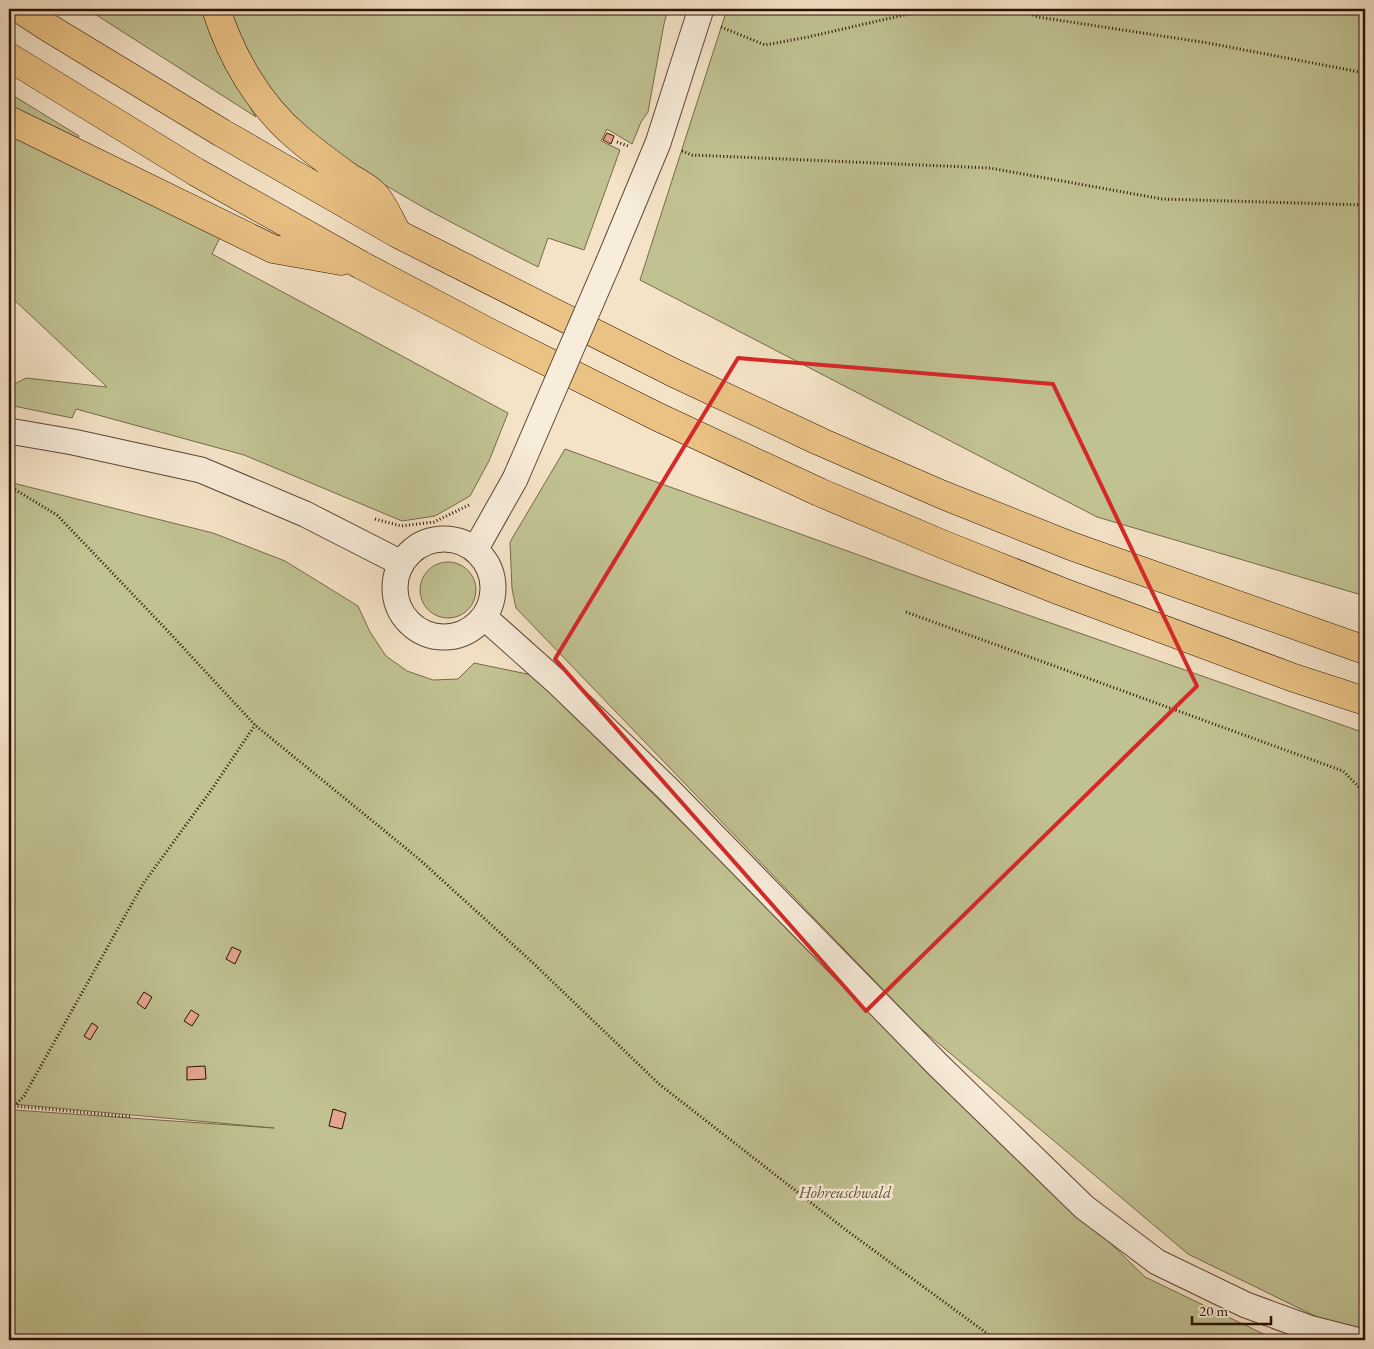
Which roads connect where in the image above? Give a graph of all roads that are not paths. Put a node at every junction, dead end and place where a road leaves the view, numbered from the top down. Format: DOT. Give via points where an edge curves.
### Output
graph roads {
  1 [pos="20,9"];
  2 [pos="216,9"];
  3 [pos="700,14"];
  4 [pos="9,56"];
  5 [pos="9,120"];
  6 [pos="398,234"];
  7 [pos="361,265"];
  8 [pos="9,431"];
  9 [pos="475,550"];
  10 [pos="401,563"];
  11 [pos="484,617"];
  12 [pos="1365,650"];
  13 [pos="1365,701"];
  14 [pos="1356,1340"];
  1 -- 6 [label="highway" via="222,133"];
  2 -- 6 [label="highway" via="236,60 264,101 295,136 375,195"];
  3 -- 9 [label="street, bridge" via="658,144 610,261 515,478"];
  4 -- 7 [label="highway" via="196,172"];
  5 -- 7 [label="highway" via="273,250"];
  6 -- 12 [label="highway" via="674,373 934,491 1071,546"];
  7 -- 13 [label="highway" via="658,417 819,492 1060,591"];
  8 -- 10 [label="street" via="201,470 305,514"];
  9 -- 10 [label="street" via="449,539 430,540 413,550"];
  9 -- 11 [label="street" via="491,572 493,595"];
  10 -- 11 [label="street" via="395,592 401,612 414,627 432,636 454,636 471,629"];
  11 -- 14 [label="street" via="668,789 937,1064 1084,1207 1157,1262 1246,1305 1309,1328"];
}
